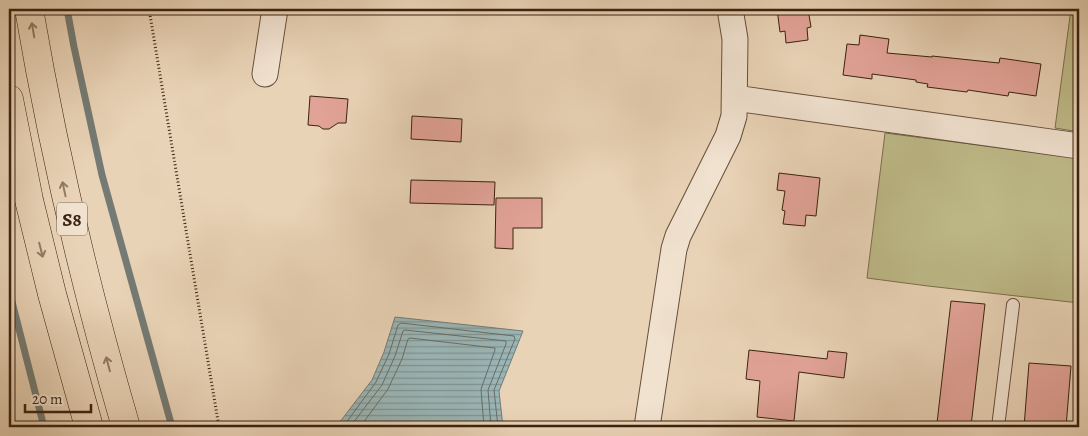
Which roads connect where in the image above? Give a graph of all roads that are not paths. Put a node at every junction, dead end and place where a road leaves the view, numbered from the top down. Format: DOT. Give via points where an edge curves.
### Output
graph roads {
  1 [pos="29,9"];
  2 [pos="274,9"];
  3 [pos="730,9"];
  4 [pos="265,74"];
  5 [pos="735,98"];
  6 [pos="9,99"];
  7 [pos="1079,146"];
  8 [pos="1013,305"];
  9 [pos="89,427"];
  10 [pos="126,427"];
  11 [pos="647,427"];
  12 [pos="998,427"];
  10 -- 1 [label="highway, S8, one-way" via="65,193"];
  2 -- 4 [label="street"];
  3 -- 5 [label="street"];
  5 -- 7 [label="street"];
  5 -- 11 [label="street" via="728,136 674,249"];
  6 -- 9 [label="highway, S8, one-way" via="29,200"];
  8 -- 12 [label="lane"];
}
